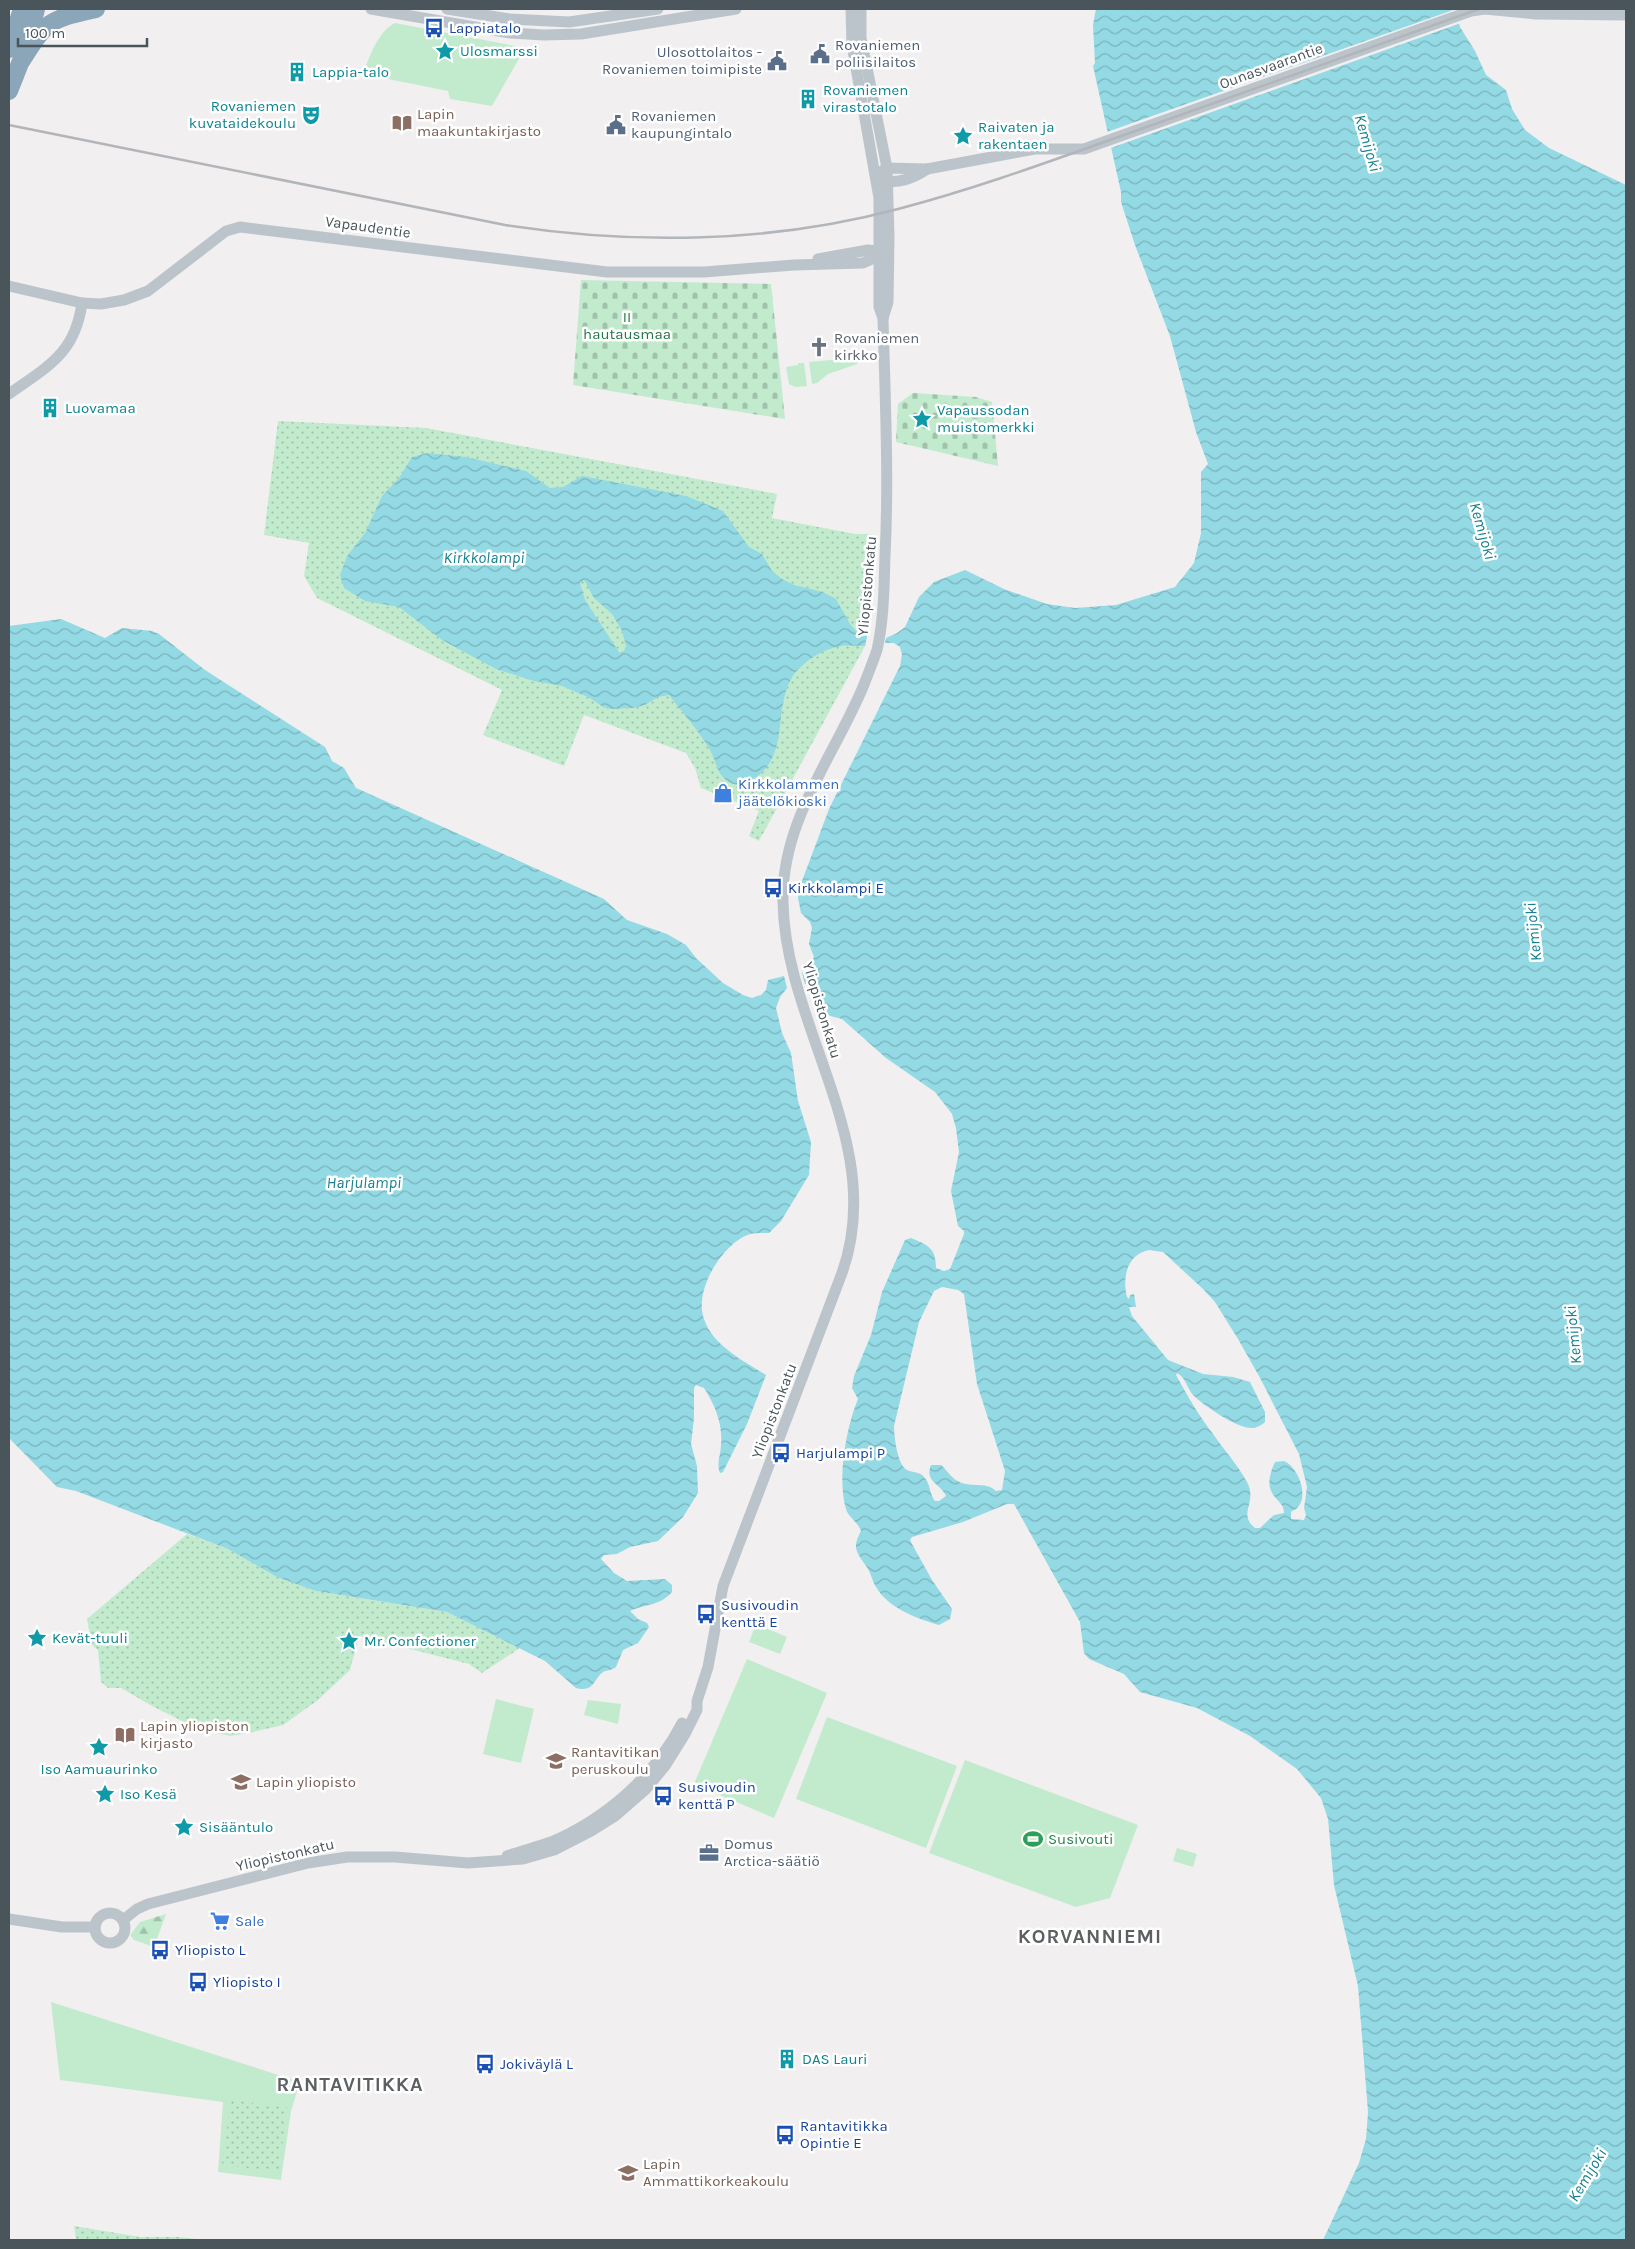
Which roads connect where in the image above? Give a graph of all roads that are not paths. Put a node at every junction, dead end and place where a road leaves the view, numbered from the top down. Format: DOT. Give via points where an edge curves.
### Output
graph roads {
  1 [pos="22,9"];
  2 [pos="36,9"];
  3 [pos="96,9"];
  4 [pos="371,9"];
  5 [pos="447,9"];
  6 [pos="657,9"];
  7 [pos="671,9"];
  8 [pos="736,9"];
  9 [pos="851,9"];
  10 [pos="861,9"];
  11 [pos="1626,15"];
  12 [pos="666,20"];
  13 [pos="15,55"];
  14 [pos="9,91"];
  15 [pos="887,168"];
  16 [pos="927,169"];
  17 [pos="876,176"];
  18 [pos="888,182"];
  19 [pos="881,253"];
  20 [pos="9,286"];
  21 [pos="82,303"];
  22 [pos="9,394"];
  23 [pos="9,1919"];
  24 [pos="123,1920"];
  25 [pos="95,1927"];
  1 -- 13 [label="highway"];
  2 -- 13 [label="highway"];
  3 -- 13 [label="highway" via="62,17 45,26"];
  4 -- 12 [label="street" via="529,34 569,35"];
  5 -- 6 [label="street" via="510,20 569,22"];
  6 -- 12 [label="street"];
  7 -- 12 [label="street"];
  8 -- 12 [label="street"];
  9 -- 17 [label="street, Yliopistonkatu" via="852,45"];
  10 -- 15 [label="street, Yliopistonkatu" via="861,38"];
  11 -- 16 [label="street, Ounasvaarantie" via="1471,11 1084,149 1036,149"];
  13 -- 14 [label="highway"];
  15 -- 16 [label="street, Ounasvaarantie"];
  15 -- 17 [label="street"];
  15 -- 18 [label="street, Yliopistonkatu"];
  16 -- 18 [label="street, Ounasvaarantie" via="916,176"];
  17 -- 18 [label="street"];
  17 -- 19 [label="street, Yliopistonkatu"];
  18 -- 19 [label="street, Yliopistonkatu"];
  19 -- 21 [label="street, Vapaudentie" via="863,263 730,271 607,272 240,227 226,231 136,297 110,303"];
  19 -- 24 [label="street, Yliopistonkatu" via="888,302 883,318 887,522 877,650 850,716 796,824 786,856 783,894 790,956 848,1146 855,1207 852,1236 842,1273 723,1586 697,1710 665,1766 646,1789 615,1816 554,1850 523,1859 492,1861 452,1862 369,1856 327,1859 148,1904"];
  20 -- 21 [label="street, Vapaudentie"];
  21 -- 22 [label="street" via="76,332 55,360"];
  23 -- 25 [label="street" via="62,1927"];
  24 -- 25 [label="street" via="116,1914 107,1913 99,1918"];
  24 -- 25 [label="street" via="124,1933 115,1942 101,1940"];
}
